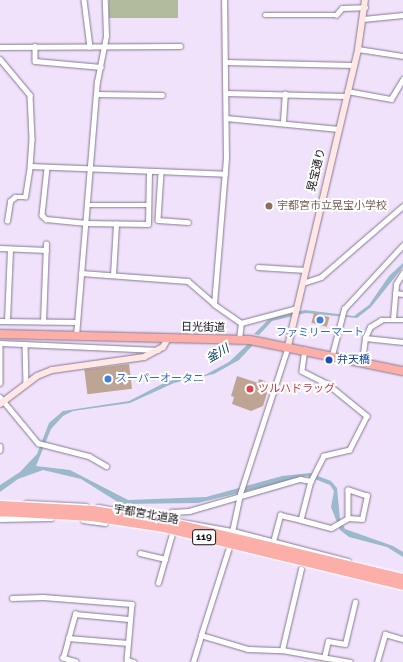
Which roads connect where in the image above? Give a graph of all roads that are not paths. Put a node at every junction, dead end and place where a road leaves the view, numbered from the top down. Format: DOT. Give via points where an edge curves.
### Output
graph roads {
  1 [pos="84,0"];
  2 [pos="105,0"];
  3 [pos="224,0"];
  4 [pos="365,0"];
  5 [pos="365,7"];
  6 [pos="265,15"];
  7 [pos="403,15"];
  8 [pos="363,19"];
  9 [pos="35,46"];
  10 [pos="180,46"];
  11 [pos="0,47"];
  12 [pos="90,47"];
  13 [pos="105,47"];
  14 [pos="358,49"];
  15 [pos="403,56"];
  16 [pos="0,59"];
  17 [pos="225,62"];
  18 [pos="353,65"];
  19 [pos="101,67"];
  20 [pos="403,79"];
  21 [pos="226,93"];
  22 [pos="347,93"];
  23 [pos="96,94"];
  24 [pos="285,94"];
  25 [pos="162,95"];
  26 [pos="226,118"];
  27 [pos="284,121"];
  28 [pos="338,128"];
  29 [pos="30,166"];
  30 [pos="47,168"];
  31 [pos="90,171"];
  32 [pos="149,173"];
  33 [pos="161,173"];
  34 [pos="225,174"];
  35 [pos="87,205"];
  36 [pos="149,205"];
  37 [pos="403,206"];
  38 [pos="7,221"];
  39 [pos="188,222"];
  40 [pos="86,223"];
  41 [pos="116,224"];
  42 [pos="46,244"];
  43 [pos="403,245"];
  44 [pos="0,248"];
  45 [pos="10,249"];
  46 [pos="46,250"];
  47 [pos="258,267"];
  48 [pos="305,270"];
  49 [pos="82,273"];
  50 [pos="403,273"];
  51 [pos="113,275"];
  52 [pos="302,283"];
  53 [pos="395,293"];
  54 [pos="403,294"];
  55 [pos="214,304"];
  56 [pos="296,312"];
  57 [pos="393,319"];
  58 [pos="403,320"];
  59 [pos="0,321"];
  60 [pos="7,321"];
  61 [pos="43,322"];
  62 [pos="77,322"];
  63 [pos="240,323"];
  64 [pos="0,334"];
  65 [pos="76,336"];
  66 [pos="168,338"];
  67 [pos="365,338"];
  68 [pos="239,339"];
  69 [pos="403,342"];
  70 [pos="0,343"];
  71 [pos="25,344"];
  72 [pos="288,346"];
  73 [pos="305,349"];
  74 [pos="160,350"];
  75 [pos="332,355"];
  76 [pos="362,362"];
  77 [pos="403,371"];
  78 [pos="0,383"];
  79 [pos="26,384"];
  80 [pos="1,401"];
  81 [pos="0,446"];
  82 [pos="0,450"];
  83 [pos="106,466"];
  84 [pos="311,481"];
  85 [pos="240,497"];
  86 [pos="0,504"];
  87 [pos="0,512"];
  88 [pos="171,518"];
  89 [pos="348,518"];
  90 [pos="0,519"];
  91 [pos="301,520"];
  92 [pos="233,531"];
  93 [pos="172,534"];
  94 [pos="274,538"];
  95 [pos="229,546"];
  96 [pos="140,553"];
  97 [pos="165,559"];
  98 [pos="302,569"];
  99 [pos="403,575"];
  100 [pos="403,578"];
  101 [pos="158,583"];
  102 [pos="403,586"];
  103 [pos="403,590"];
  104 [pos="12,598"];
  105 [pos="355,602"];
  106 [pos="129,618"];
  107 [pos="201,635"];
  108 [pos="68,638"];
  109 [pos="403,639"];
  110 [pos="128,643"];
  111 [pos="282,650"];
  112 [pos="324,658"];
  113 [pos="126,661"];
  114 [pos="76,662"];
  115 [pos="134,662"];
  116 [pos="193,662"];
  117 [pos="350,662"];
  118 [pos="377,662"];
  1 -- 12 [label="street"];
  2 -- 13 [label="street"];
  3 -- 17 [label="street"];
  4 -- 5 [label="street, 晃宝通り"];
  5 -- 6 [label="street" via="342,8 336,15"];
  5 -- 8 [label="street, 晃宝通り"];
  7 -- 8 [label="street"];
  8 -- 14 [label="street, 晃宝通り"];
  9 -- 11 [label="street"];
  9 -- 12 [label="street"];
  9 -- 19 [label="street" via="35,61"];
  10 -- 13 [label="street"];
  12 -- 13 [label="street"];
  13 -- 19 [label="street"];
  14 -- 15 [label="street"];
  14 -- 18 [label="street, 晃宝通り"];
  16 -- 29 [label="street" via="30,95"];
  17 -- 18 [label="street"];
  17 -- 21 [label="street"];
  18 -- 22 [label="street, 晃宝通り"];
  19 -- 23 [label="street"];
  20 -- 22 [label="street" via="391,99"];
  21 -- 24 [label="street"];
  21 -- 26 [label="street"];
  22 -- 24 [label="street"];
  22 -- 28 [label="street, 晃宝通り"];
  23 -- 25 [label="street"];
  23 -- 31 [label="street"];
  24 -- 27 [label="street"];
  26 -- 27 [label="street"];
  26 -- 34 [label="street"];
  27 -- 28 [label="street"];
  28 -- 48 [label="street, 晃宝通り"];
  29 -- 30 [label="street"];
  29 -- 38 [label="street" via="25,197 15,196 10,201"];
  30 -- 31 [label="street"];
  30 -- 40 [label="street" via="42,215 46,219"];
  31 -- 32 [label="street"];
  31 -- 35 [label="street"];
  32 -- 33 [label="street"];
  32 -- 36 [label="street"];
  33 -- 34 [label="street"];
  33 -- 39 [label="street" via="158,220"];
  34 -- 55 [label="street"];
  35 -- 36 [label="street"];
  35 -- 40 [label="street"];
  36 -- 41 [label="street" via="148,224"];
  37 -- 52 [label="street" via="321,277"];
  40 -- 41 [label="street"];
  40 -- 49 [label="street"];
  41 -- 51 [label="street"];
  42 -- 46 [label="street"];
  43 -- 75 [label="street" via="342,313"];
  44 -- 45 [label="street"];
  45 -- 46 [label="street"];
  45 -- 60 [label="street"];
  46 -- 61 [label="street"];
  47 -- 48 [label="street"];
  48 -- 52 [label="street, 晃宝通り"];
  49 -- 51 [label="street"];
  49 -- 62 [label="street"];
  50 -- 53 [label="street" via="396,284"];
  51 -- 55 [label="street" via="188,281"];
  52 -- 56 [label="street, 晃宝通り"];
  53 -- 54 [label="street"];
  53 -- 57 [label="street"];
  55 -- 63 [label="street"];
  56 -- 63 [label="street"];
  56 -- 72 [label="street, 晃宝通り"];
  57 -- 58 [label="street"];
  57 -- 67 [label="street" via="376,323"];
  59 -- 60 [label="street"];
  60 -- 61 [label="street"];
  61 -- 62 [label="street"];
  62 -- 65 [label="street"];
  63 -- 68 [label="street"];
  64 -- 65 [label="highway, 日光街道"];
  65 -- 66 [label="highway, 日光街道"];
  66 -- 68 [label="highway, 日光街道"];
  66 -- 74 [label="street"];
  67 -- 69 [label="street"];
  67 -- 76 [label="street"];
  68 -- 72 [label="highway, 日光街道"];
  70 -- 71 [label="street"];
  70 -- 78 [label="street"];
  71 -- 74 [label="street"];
  71 -- 79 [label="street"];
  72 -- 73 [label="highway, 日光街道"];
  72 -- 85 [label="street"];
  73 -- 75 [label="highway, 日光街道"];
  73 -- 84 [label="street" via="302,371 329,385 367,416 350,450 324,456"];
  74 -- 79 [label="street" via="126,361 52,370"];
  75 -- 76 [label="highway, 日光街道"];
  76 -- 77 [label="highway, 日光街道"];
  79 -- 80 [label="street"];
  80 -- 83 [label="street" via="38,443 89,456"];
  81 -- 82 [label="street"];
  84 -- 85 [label="street" via="300,479"];
  84 -- 91 [label="street"];
  85 -- 88 [label="street" via="172,512"];
  85 -- 92 [label="street"];
  86 -- 88 [label="street" via="78,505"];
  86 -- 100 [label="highway, 宇都宮北道路 / 119, bridge" via="93,510 166,521"];
  87 -- 102 [label="highway, 宇都宮北道路 / 119, bridge" via="92,517 164,528"];
  88 -- 92 [label="street"];
  89 -- 89 [label="street" via="362,519 367,496 348,490"];
  89 -- 91 [label="street" via="331,528"];
  90 -- 93 [label="street" via="68,518"];
  91 -- 94 [label="street" via="280,515"];
  92 -- 95 [label="street"];
  92 -- 99 [label="street"];
  93 -- 95 [label="street"];
  93 -- 97 [label="street"];
  95 -- 103 [label="street"];
  95 -- 107 [label="street"];
  96 -- 97 [label="street"];
  97 -- 101 [label="street"];
  98 -- 111 [label="street"];
  104 -- 106 [label="street" via="44,597 132,604"];
  105 -- 112 [label="street" via="345,644 328,641"];
  106 -- 108 [label="street" via="75,614"];
  106 -- 110 [label="street"];
  107 -- 111 [label="street" via="248,649"];
  107 -- 116 [label="street"];
  108 -- 110 [label="street"];
  108 -- 114 [label="street" via="63,658"];
  109 -- 118 [label="street" via="385,634"];
  110 -- 113 [label="street"];
  111 -- 112 [label="street"];
  112 -- 117 [label="street"];
  113 -- 115 [label="street"];
}
